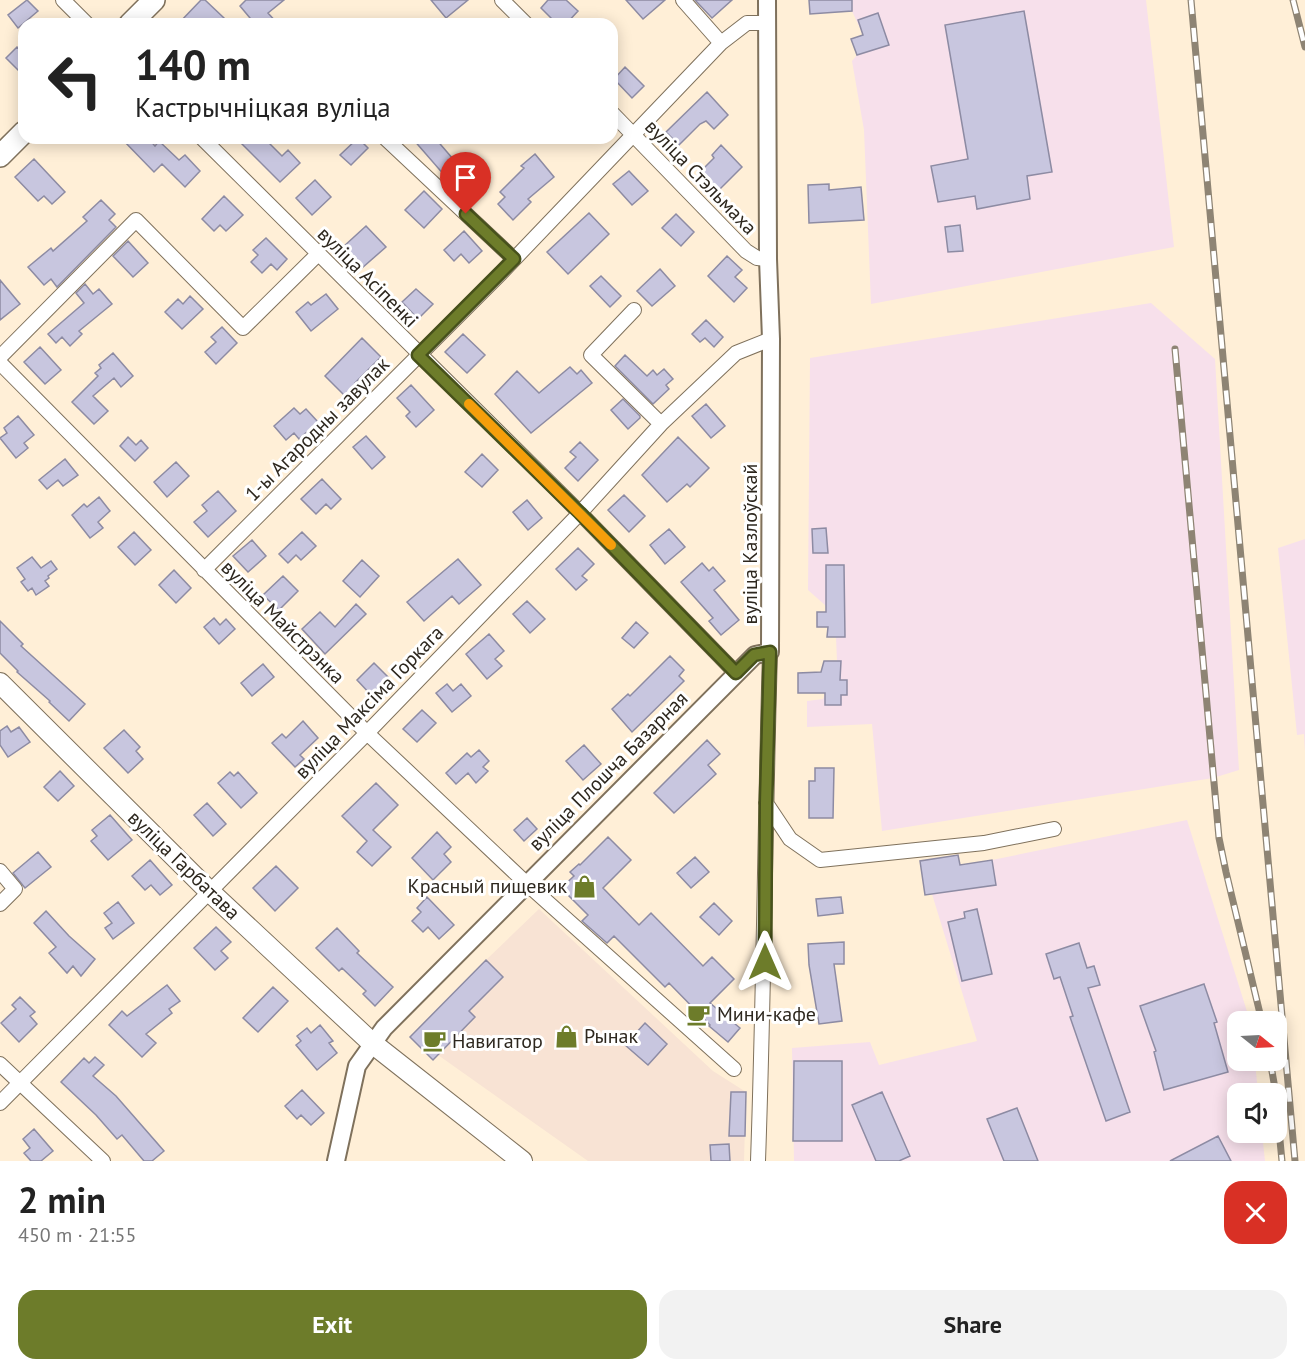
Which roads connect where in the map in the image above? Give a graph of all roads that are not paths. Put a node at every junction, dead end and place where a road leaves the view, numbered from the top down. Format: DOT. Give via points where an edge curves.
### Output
graph roads {
  1 [pos="63,0"];
  2 [pos="154,0"];
  3 [pos="502,0"];
  4 [pos="682,0"];
  5 [pos="767,0"];
  6 [pos="81,18"];
  7 [pos="136,18"];
  8 [pos="520,18"];
  9 [pos="767,23"];
  10 [pos="721,43"];
  11 [pos="618,119"];
  12 [pos="632,134"];
  13 [pos="18,138"];
  14 [pos="208,144"];
  15 [pos="391,144"];
  16 [pos="0,156"];
  17 [pos="318,254"];
  18 [pos="514,259"];
  19 [pos="768,259"];
  20 [pos="634,310"];
  21 [pos="771,339"];
  22 [pos="418,355"];
  23 [pos="0,357"];
  24 [pos="0,363"];
  25 [pos="661,424"];
  26 [pos="580,513"];
  27 [pos="204,570"];
  28 [pos="770,652"];
  29 [pos="736,673"];
  30 [pos="0,683"];
  31 [pos="367,733"];
  32 [pos="766,803"];
  33 [pos="1054,829"];
  34 [pos="0,871"];
  35 [pos="526,883"];
  36 [pos="209,891"];
  37 [pos="0,904"];
  38 [pos="372,1043"];
  39 [pos="0,1064"];
  40 [pos="734,1069"];
  41 [pos="20,1084"];
  42 [pos="0,1103"];
  43 [pos="103,1161"];
  44 [pos="336,1161"];
  45 [pos="522,1161"];
  46 [pos="759,1161"];
  1 -- 6 [label="street"];
  2 -- 7 [label="main road"];
  3 -- 8 [label="street"];
  4 -- 10 [label="street"];
  5 -- 9 [label="street, вуліца Казлоўскай"];
  9 -- 10 [label="street, 1-ы Агародны завулак" via="747,23"];
  9 -- 19 [label="street, вуліца Казлоўскай"];
  10 -- 12 [label="street, 1-ы Агародны завулак"];
  11 -- 12 [label="street, вуліца Стэльмаха"];
  12 -- 18 [label="street, 1-ы Агародны завулак"];
  12 -- 19 [label="street, вуліца Стэльмаха" via="746,251"];
  13 -- 16 [label="main road"];
  14 -- 17 [label="street, вуліца Асіпенкі"];
  15 -- 18 [label="street"];
  17 -- 22 [label="street, вуліца Асіпенкі"];
  17 -- 23 [label="street" via="243,328 136,220"];
  18 -- 22 [label="street, 1-ы Агародны завулак"];
  19 -- 21 [label="street, вуліца Казлоўскай"];
  20 -- 25 [label="street" via="591,355"];
  21 -- 25 [label="street, вуліца Максіма Горкага" via="736,353"];
  21 -- 28 [label="street, вуліца Казлоўскай"];
  22 -- 26 [label="street, вуліца Асіпенкі"];
  22 -- 27 [label="street, 1-ы Агародны завулак"];
  24 -- 27 [label="street, вуліца Майстрэнка"];
  25 -- 26 [label="street, вуліца Максіма Горкага"];
  26 -- 29 [label="street, вуліца Асіпенкі"];
  26 -- 31 [label="street, вуліца Максіма Горкага"];
  27 -- 31 [label="street, вуліца Майстрэнка"];
  28 -- 29 [label="street, вуліца Плошча Базарная" via="754,655"];
  28 -- 32 [label="street, вуліца Казлоўскай"];
  29 -- 35 [label="street, вуліца Плошча Базарная"];
  30 -- 36 [label="main road, вуліца Гарбатава"];
  31 -- 35 [label="street, вуліца Майстрэнка"];
  31 -- 36 [label="street, вуліца Максіма Горкага"];
  32 -- 33 [label="street" via="790,839 820,860 984,843"];
  32 -- 46 [label="street, вуліца Казлоўскай"];
  34 -- 37 [label="street" via="15,889"];
  35 -- 38 [label="street, вуліца Плошча Базарная"];
  35 -- 40 [label="street, вуліца Майстрэнка"];
  36 -- 38 [label="main road, вуліца Гарбатава"];
  36 -- 41 [label="street, вуліца Максіма Горкага"];
  38 -- 44 [label="street, вуліца Плошча Базарная" via="357,1066"];
  38 -- 45 [label="main road, вуліца Гарбатава"];
  39 -- 41 [label="street"];
  41 -- 42 [label="street, вуліца Максіма Горкага"];
  41 -- 43 [label="street"];
}
